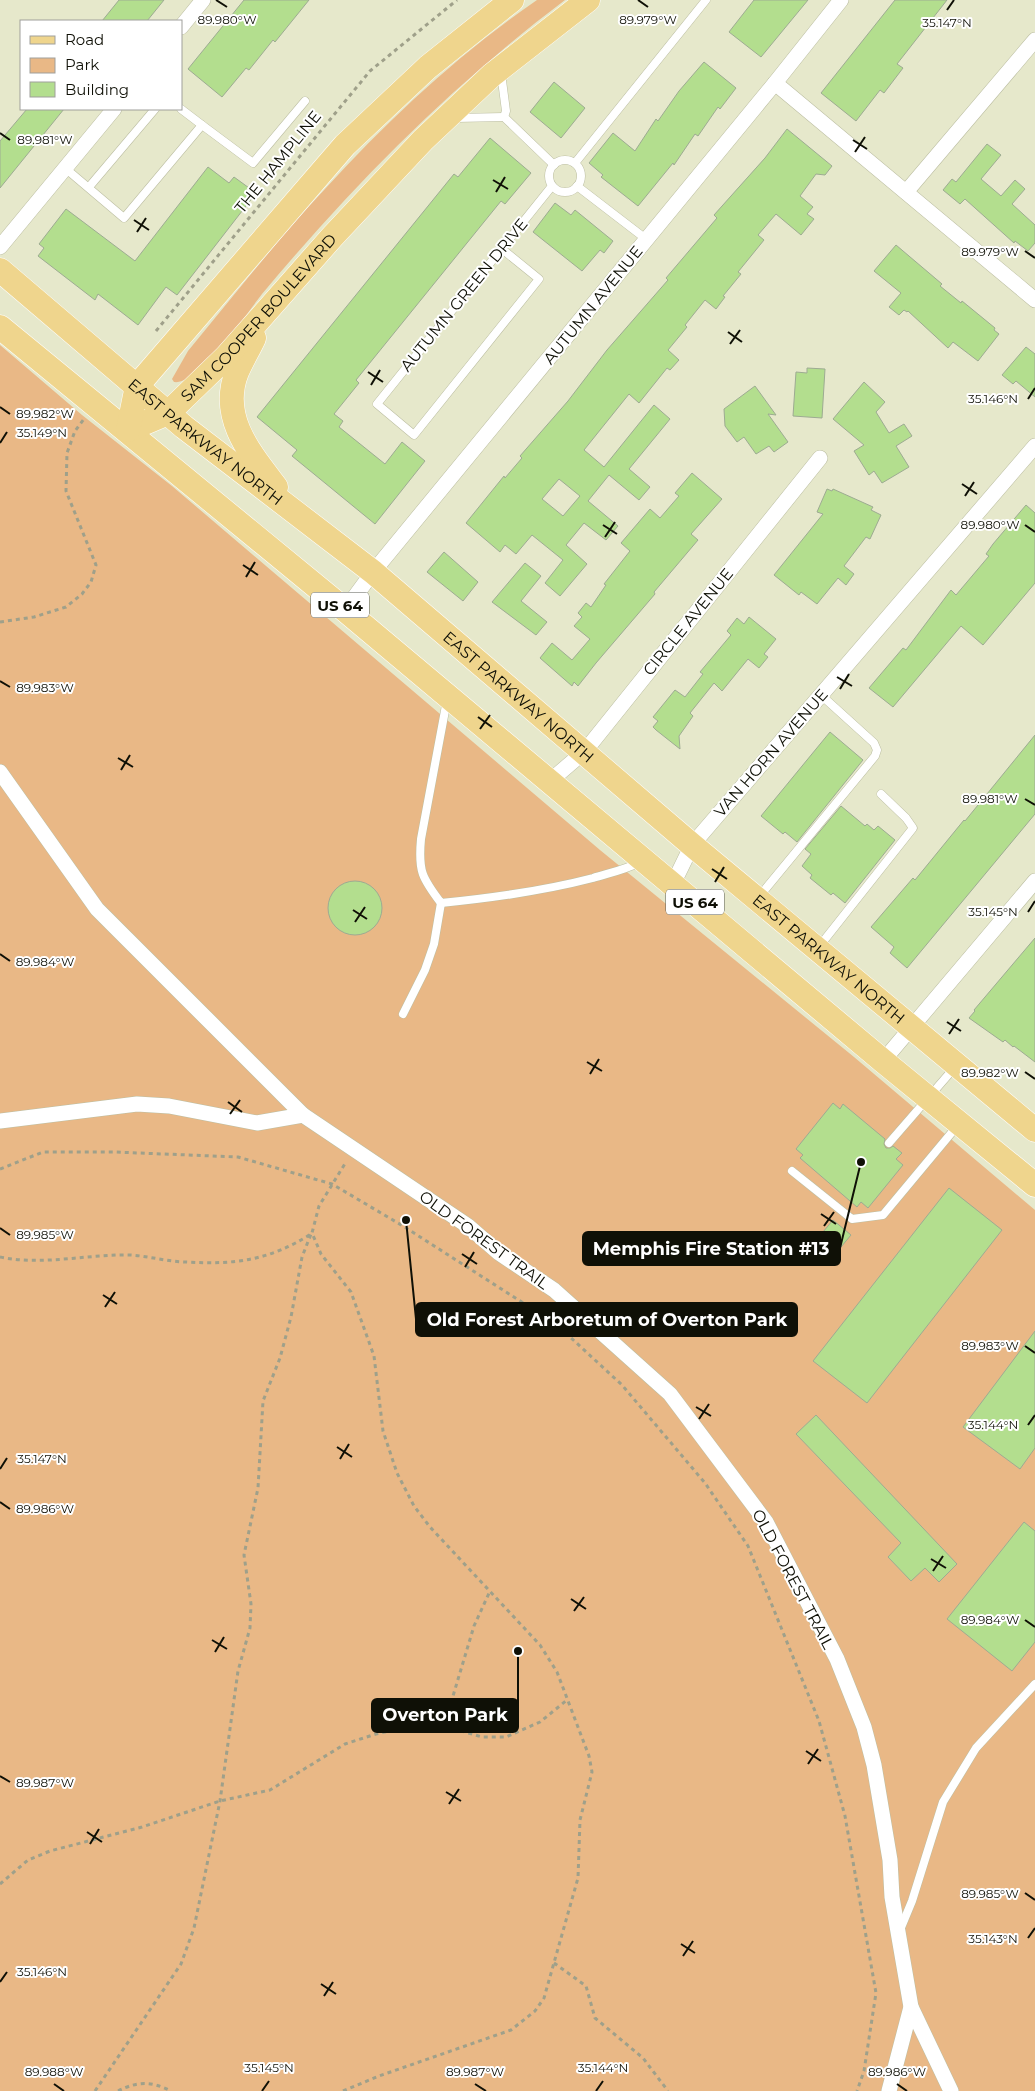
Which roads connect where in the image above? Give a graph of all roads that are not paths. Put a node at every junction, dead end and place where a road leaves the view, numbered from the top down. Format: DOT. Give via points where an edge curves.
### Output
graph roads {
  1 [pos="204,0"];
  2 [pos="512,0"];
  3 [pos="588,0"];
  4 [pos="706,0"];
  5 [pos="840,0"];
  6 [pos="182,26"];
  7 [pos="1035,40"];
  8 [pos="501,67"];
  9 [pos="775,83"];
  10 [pos="305,101"];
  11 [pos="113,110"];
  12 [pos="154,110"];
  13 [pos="182,110"];
  14 [pos="504,117"];
  15 [pos="446,118"];
  16 [pos="202,125"];
  17 [pos="575,163"];
  18 [pos="554,165"];
  19 [pos="65,168"];
  20 [pos="552,186"];
  21 [pos="577,186"];
  22 [pos="88,187"];
  23 [pos="906,192"];
  24 [pos="646,239"];
  25 [pos="0,247"];
  26 [pos="502,248"];
  27 [pos="0,270"];
  28 [pos="1035,300"];
  29 [pos="270,307"];
  30 [pos="0,327"];
  31 [pos="137,386"];
  32 [pos="168,413"];
  33 [pos="128,430"];
  34 [pos="1035,446"];
  35 [pos="820,458"];
  36 [pos="295,512"];
  37 [pos="373,572"];
  38 [pos="345,610"];
  39 [pos="821,695"];
  40 [pos="448,696"];
  41 [pos="585,752"];
  42 [pos="0,772"];
  43 [pos="550,781"];
  44 [pos="881,794"];
  45 [pos="692,845"];
  46 [pos="645,860"];
  47 [pos="1035,881"];
  48 [pos="673,884"];
  49 [pos="757,899"];
  50 [pos="441,903"];
  51 [pos="817,949"];
  52 [pos="403,1014"];
  53 [pos="912,1028"];
  54 [pos="884,1061"];
  55 [pos="956,1065"];
  56 [pos="928,1098"];
  57 [pos="303,1115"];
  58 [pos="0,1121"];
  59 [pos="960,1123"];
  60 [pos="1035,1130"];
  61 [pos="889,1143"];
  62 [pos="792,1171"];
  63 [pos="1035,1185"];
  64 [pos="1035,1684"];
  65 [pos="899,1932"];
  66 [pos="911,2007"];
  67 [pos="889,2091"];
  68 [pos="951,2091"];
  1 -- 6 [label="street"];
  2 -- 31 [label="main road" via="428,67 345,146"];
  3 -- 8 [label="main road, SAM COOPER BOULEVARD"];
  4 -- 17 [label="lane"];
  5 -- 9 [label="street, AUTUMN AVENUE"];
  7 -- 23 [label="street"];
  8 -- 14 [label="lane"];
  8 -- 15 [label="main road, SAM COOPER BOULEVARD"];
  9 -- 23 [label="street"];
  9 -- 24 [label="street, AUTUMN AVENUE"];
  10 -- 16 [label="lane" via="254,163"];
  11 -- 19 [label="street"];
  12 -- 22 [label="lane"];
  13 -- 16 [label="lane"];
  14 -- 15 [label="lane"];
  14 -- 18 [label="lane"];
  15 -- 29 [label="main road, SAM COOPER BOULEVARD"];
  16 -- 22 [label="lane" via="124,218"];
  17 -- 18 [label="lane" via="565,160"];
  17 -- 21 [label="lane" via="580,173"];
  18 -- 20 [label="lane" via="549,176"];
  19 -- 22 [label="lane"];
  19 -- 25 [label="street"];
  20 -- 21 [label="lane" via="566,192"];
  20 -- 26 [label="lane, AUTUMN GREEN DRIVE"];
  21 -- 24 [label="lane"];
  23 -- 28 [label="street"];
  24 -- 37 [label="street, AUTUMN AVENUE"];
  26 -- 26 [label="lane, AUTUMN GREEN DRIVE" via="539,279 414,435 377,404"];
  27 -- 31 [label="main road, EAST PARKWAY NORTH / US 64"];
  29 -- 32 [label="main road, SAM COOPER BOULEVARD" via="226,358"];
  29 -- 36 [label="main road" via="236,374 230,403 236,428 251,454"];
  30 -- 33 [label="main road, US 64"];
  31 -- 32 [label="main road, EAST PARKWAY NORTH / US 64"];
  31 -- 33 [label="main road"];
  32 -- 33 [label="main road, SAM COOPER BOULEVARD"];
  32 -- 36 [label="main road, EAST PARKWAY NORTH / US 64"];
  33 -- 38 [label="main road, US 64"];
  34 -- 39 [label="street, VAN HORN AVENUE"];
  35 -- 41 [label="street, CIRCLE AVENUE"];
  36 -- 37 [label="main road, EAST PARKWAY NORTH / US 64"];
  37 -- 38 [label="street, AUTUMN AVENUE"];
  37 -- 41 [label="main road, EAST PARKWAY NORTH / US 64"];
  38 -- 40 [label="main road, US 64"];
  39 -- 45 [label="street, VAN HORN AVENUE"];
  39 -- 49 [label="lane" via="874,743 877,750"];
  40 -- 43 [label="main road, US 64"];
  40 -- 50 [label="lane" via="419,862 425,882"];
  41 -- 43 [label="street, CIRCLE AVENUE"];
  41 -- 45 [label="main road, EAST PARKWAY NORTH / US 64"];
  42 -- 57 [label="street, OLD FOREST TRAIL" via="97,909"];
  43 -- 46 [label="main road, US 64"];
  44 -- 51 [label="lane" via="913,828"];
  45 -- 48 [label="street, VAN HORN AVENUE"];
  45 -- 49 [label="main road, EAST PARKWAY NORTH / US 64"];
  46 -- 48 [label="main road, US 64"];
  46 -- 50 [label="lane" via="564,886"];
  47 -- 53 [label="street"];
  48 -- 54 [label="main road, US 64"];
  49 -- 51 [label="main road, EAST PARKWAY NORTH / US 64"];
  50 -- 52 [label="lane" via="434,944"];
  51 -- 53 [label="main road, EAST PARKWAY NORTH / US 64"];
  53 -- 54 [label="street"];
  53 -- 55 [label="main road, EAST PARKWAY NORTH / US 64"];
  54 -- 56 [label="main road, US 64"];
  55 -- 56 [label="lane"];
  55 -- 60 [label="main road, EAST PARKWAY NORTH / US 64"];
  56 -- 59 [label="main road, US 64"];
  56 -- 61 [label="lane"];
  57 -- 58 [label="street" via="257,1123 170,1106 137,1104"];
  57 -- 65 [label="street, OLD FOREST TRAIL" via="468,1226 499,1253 554,1290 670,1394 766,1522 837,1659 864,1727 878,1784"];
  59 -- 62 [label="lane" via="883,1215 852,1219"];
  59 -- 63 [label="main road, US 64"];
  64 -- 65 [label="lane" via="976,1748 943,1802"];
  65 -- 66 [label="street, OLD FOREST TRAIL"];
  66 -- 67 [label="street, OLD FOREST TRAIL"];
  66 -- 68 [label="street"];
}
